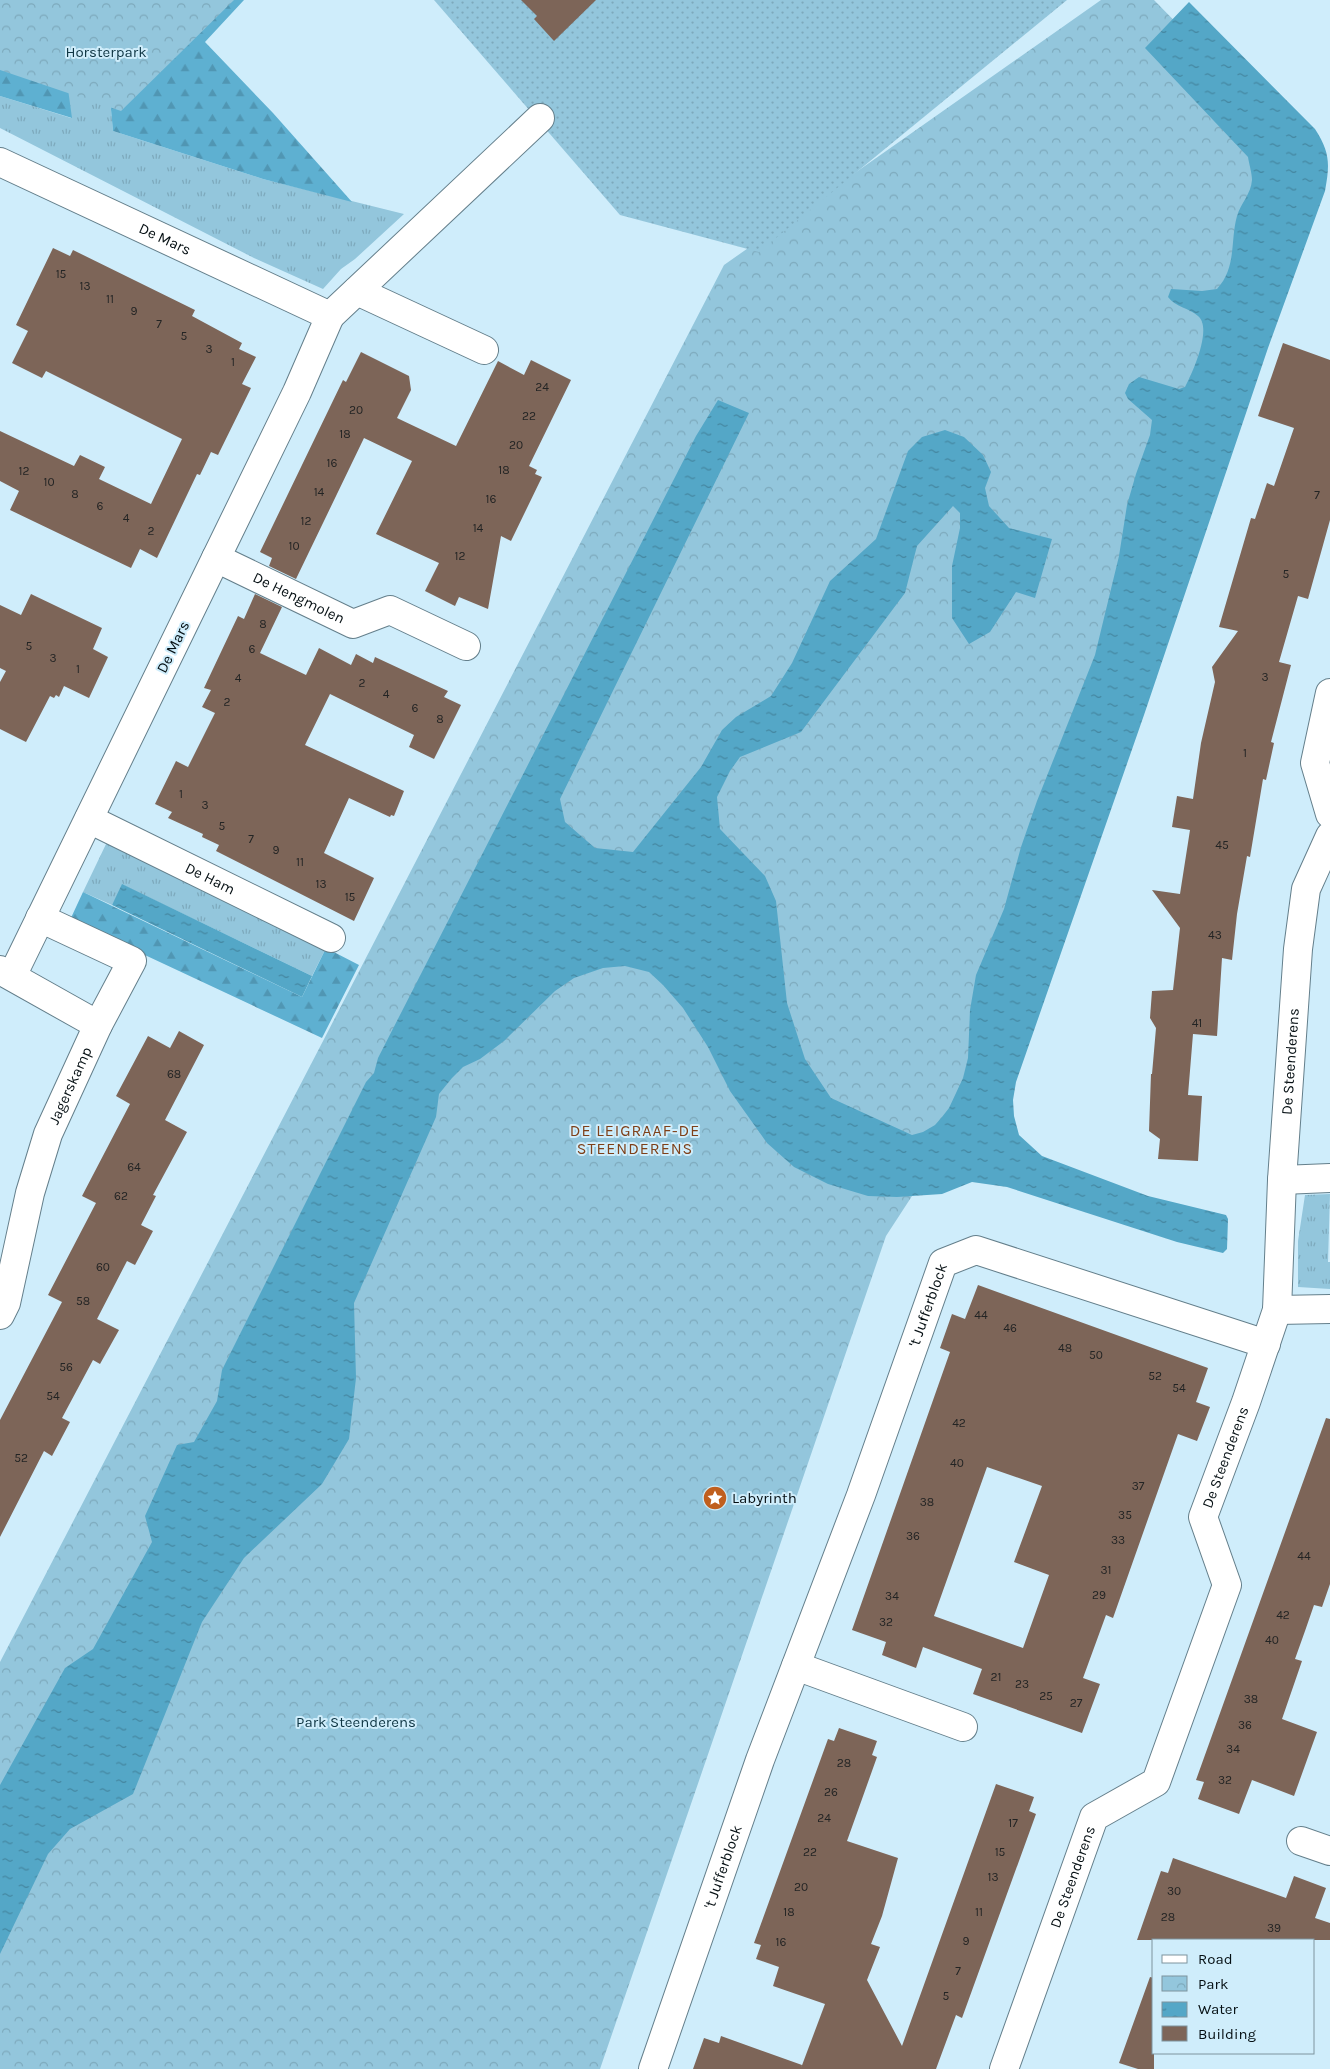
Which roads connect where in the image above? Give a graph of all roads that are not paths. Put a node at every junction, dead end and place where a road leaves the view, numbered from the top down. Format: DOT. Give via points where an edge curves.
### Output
graph roads {
  1 [pos="540,118"];
  2 [pos="0,162"];
  3 [pos="357,290"];
  4 [pos="330,316"];
  5 [pos="484,350"];
  6 [pos="216,558"];
  7 [pos="466,646"];
  8 [pos="1330,693"];
  9 [pos="1330,814"];
  10 [pos="89,819"];
  11 [pos="1330,836"];
  12 [pos="40,918"];
  13 [pos="331,938"];
  14 [pos="6,973"];
  15 [pos="98,1025"];
  16 [pos="1330,1178"];
  17 [pos="1282,1180"];
  18 [pos="1330,1309"];
  19 [pos="1277,1310"];
  20 [pos="0,1315"];
  21 [pos="1266,1344"];
  22 [pos="796,1666"];
  23 [pos="962,1727"];
  24 [pos="1301,1841"];
  25 [pos="1330,1851"];
  26 [pos="1007,2064"];
  27 [pos="653,2069"];
  1 -- 3 [label="street, De Mars"];
  2 -- 4 [label="street, De Mars"];
  3 -- 4 [label="street, De Mars"];
  3 -- 5 [label="street"];
  4 -- 6 [label="street, De Mars" via="297,392"];
  6 -- 7 [label="street, De Hengmolen" via="353,624 390,610"];
  6 -- 10 [label="street, De Mars"];
  8 -- 9 [label="street" via="1315,763"];
  10 -- 12 [label="street, De Mars"];
  10 -- 13 [label="street, De Ham"];
  11 -- 17 [label="street, De Steenderens" via="1306,889 1298,948"];
  12 -- 14 [label="street, De Mars"];
  12 -- 15 [label="street, Jagerskamp" via="132,961"];
  14 -- 15 [label="street"];
  15 -- 20 [label="street, Jagerskamp" via="48,1134"];
  16 -- 17 [label="street"];
  17 -- 19 [label="street, De Steenderens"];
  18 -- 19 [label="street"];
  19 -- 21 [label="street, De Steenderens"];
  21 -- 22 [label="street, 't Jufferblock" via="976,1250 943,1263"];
  21 -- 26 [label="street, De Steenderens" via="1203,1517 1227,1585 1156,1782 1094,1817"];
  22 -- 23 [label="street"];
  22 -- 27 [label="street, 't Jufferblock"];
  24 -- 25 [label="street"];
}
